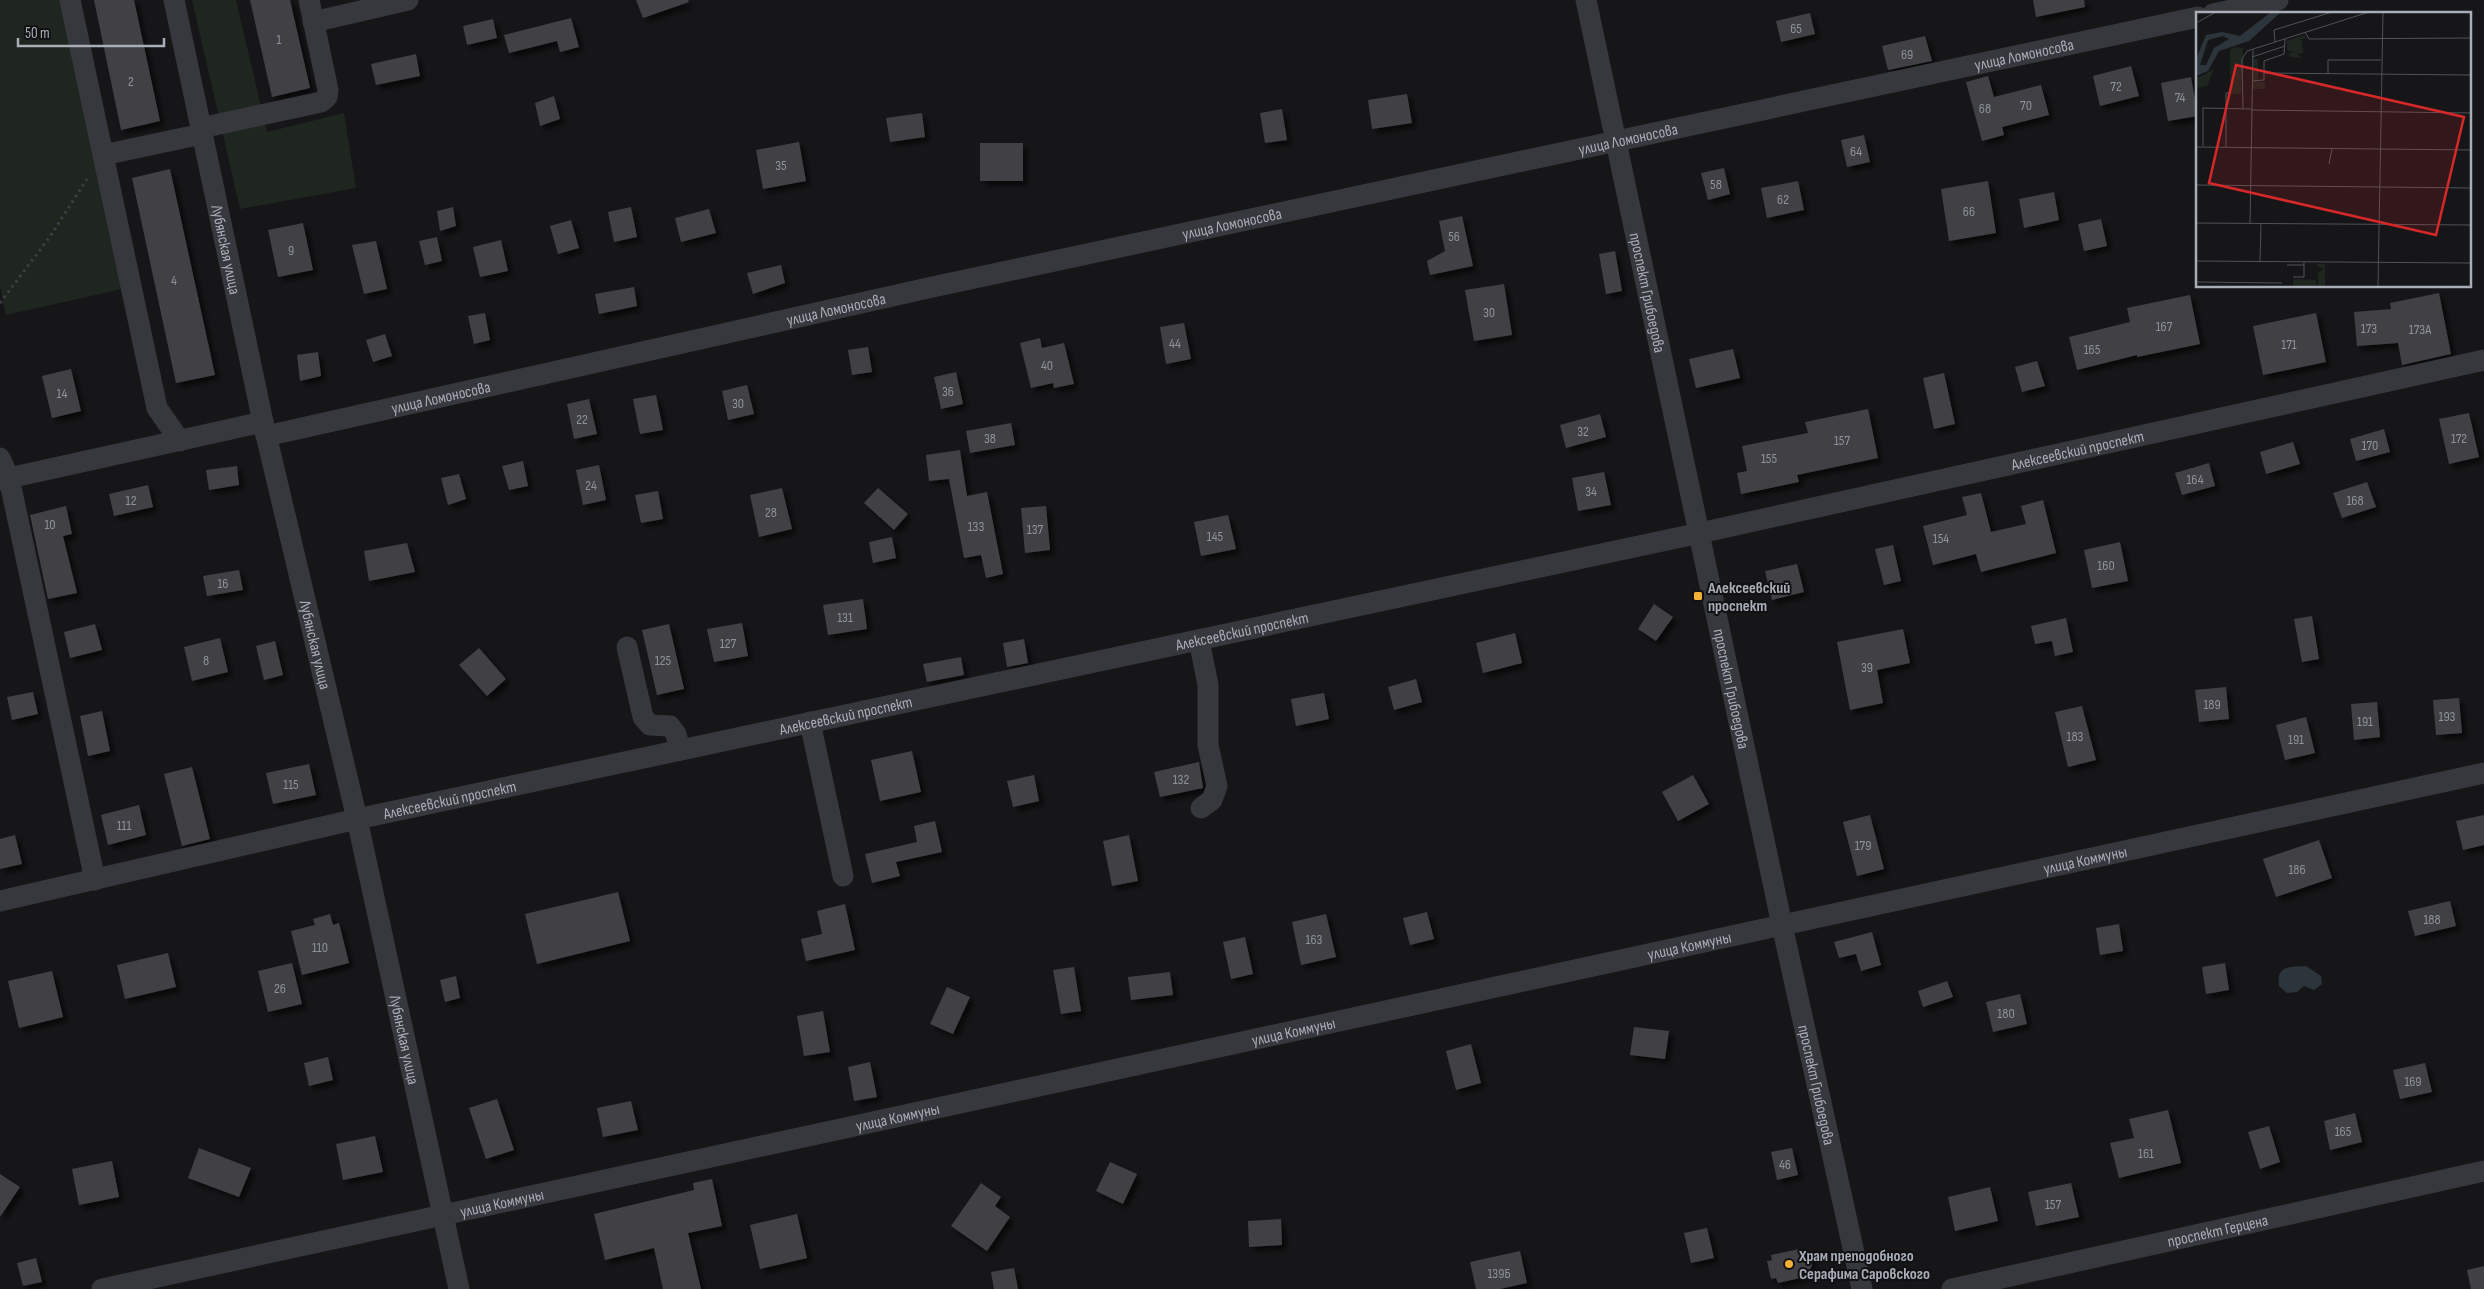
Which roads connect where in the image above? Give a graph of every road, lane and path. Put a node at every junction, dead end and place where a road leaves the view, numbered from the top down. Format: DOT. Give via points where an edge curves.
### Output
graph roads {
  1 [pos="70,0"];
  2 [pos="174,0"];
  3 [pos="309,0"];
  4 [pos="408,0"];
  5 [pos="1586,0"];
  6 [pos="2278,0"];
  7 [pos="2222,12"];
  8 [pos="2196,17"];
  9 [pos="314,22"];
  10 [pos="201,131"];
  11 [pos="1616,139"];
  12 [pos="103,155"];
  13 [pos="0,303"];
  14 [pos="2484,360"];
  15 [pos="264,429"];
  16 [pos="180,441"];
  17 [pos="0,458"];
  18 [pos="5,479"];
  19 [pos="1700,533"];
  20 [pos="1199,640"];
  21 [pos="627,647"];
  22 [pos="810,722"];
  23 [pos="680,750"];
  24 [pos="2484,773"];
  25 [pos="1201,808"];
  26 [pos="357,819"];
  27 [pos="843,876"];
  28 [pos="95,880"];
  29 [pos="0,900"];
  30 [pos="1782,925"];
  31 [pos="2484,1171"];
  32 [pos="443,1215"];
  33 [pos="102,1289"];
  34 [pos="459,1289"];
  35 [pos="1862,1289"];
  36 [pos="1952,1289"];
  1 -- 12 [label="street"];
  2 -- 10 [label="street, Лубянская улица"];
  3 -- 9 [label="street"];
  4 -- 9 [label="street"];
  5 -- 11 [label="street, проспект Грибоедова"];
  6 -- 7 [label="street"];
  8 -- 11 [label="street, улица Ломоносова"];
  9 -- 10 [label="street" via="327,97 321,102"];
  10 -- 12 [label="street"];
  10 -- 15 [label="street, Лубянская улица"];
  11 -- 15 [label="street, улица Ломоносова"];
  11 -- 19 [label="street, проспект Грибоедова"];
  12 -- 13 [label="path" via="49,238"];
  12 -- 16 [label="street" via="157,408"];
  14 -- 19 [label="street, Алексеевский проспект"];
  15 -- 16 [label="street, улица Ломоносова"];
  15 -- 26 [label="street, Лубянская улица"];
  16 -- 18 [label="street, улица Ломоносова"];
  17 -- 18 [label="street"];
  18 -- 28 [label="street"];
  19 -- 20 [label="street, Алексеевский проспект"];
  19 -- 30 [label="street, проспект Грибоедова"];
  20 -- 22 [label="street, Алексеевский проспект"];
  20 -- 25 [label="street" via="1208,685 1208,746 1217,786 1212,800"];
  21 -- 23 [label="street" via="643,717 650,725 670,726"];
  22 -- 23 [label="street, Алексеевский проспект"];
  22 -- 27 [label="street"];
  23 -- 26 [label="street, Алексеевский проспект"];
  24 -- 30 [label="street, улица Коммуны"];
  26 -- 28 [label="street, Алексеевский проспект"];
  26 -- 32 [label="street, Лубянская улица"];
  28 -- 29 [label="street, Алексеевский проспект"];
  30 -- 32 [label="street, улица Коммуны"];
  30 -- 35 [label="street, проспект Грибоедова"];
  31 -- 36 [label="street, проспект Герцена"];
  32 -- 33 [label="street, улица Коммуны"];
  32 -- 34 [label="street, Лубянская улица"];
}
